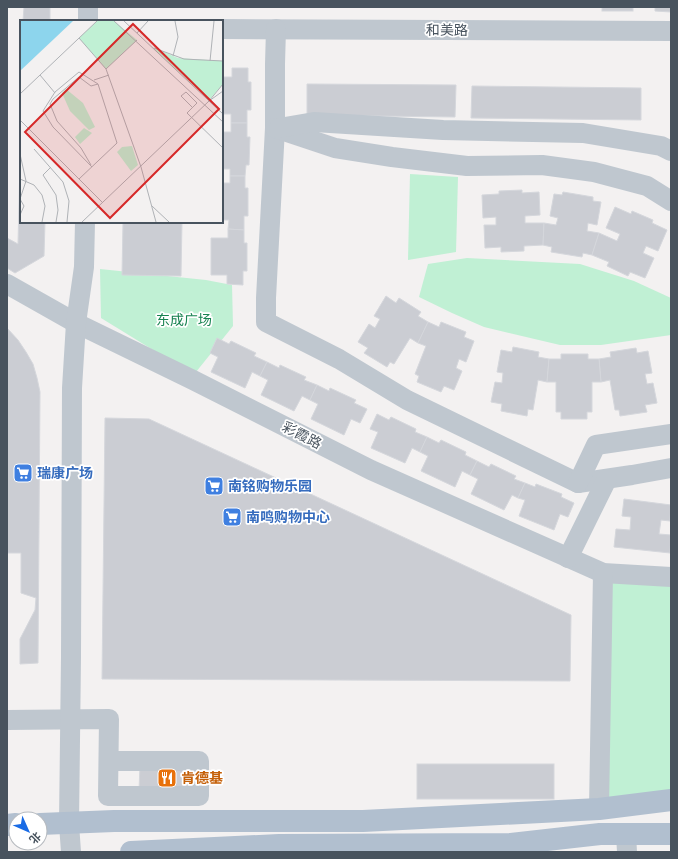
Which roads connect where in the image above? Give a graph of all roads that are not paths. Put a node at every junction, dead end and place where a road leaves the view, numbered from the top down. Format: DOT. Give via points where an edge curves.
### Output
graph roads {
  1 [pos="88,7"];
  2 [pos="88,20"];
  3 [pos="223,29"];
  4 [pos="276,29"];
  5 [pos="671,31"];
  6 [pos="275,128"];
  7 [pos="671,151"];
  8 [pos="671,201"];
  9 [pos="85,223"];
  10 [pos="7,284"];
  11 [pos="76,323"];
  12 [pos="671,434"];
  13 [pos="671,468"];
  14 [pos="607,479"];
  15 [pos="578,483"];
  16 [pos="568,558"];
  17 [pos="604,573"];
  18 [pos="671,577"];
  19 [pos="71,719"];
  20 [pos="7,720"];
  21 [pos="109,761"];
  22 [pos="671,800"];
  23 [pos="599,809"];
  24 [pos="48,824"];
  25 [pos="69,824"];
  26 [pos="671,834"];
  27 [pos="626,843"];
  28 [pos="511,844"];
  29 [pos="71,852"];
  30 [pos="131,852"];
  31 [pos="480,852"];
  1 -- 2 [label="street"];
  3 -- 4 [label="street, 和美路"];
  4 -- 5 [label="street, 和美路"];
  4 -- 6 [label="street"];
  6 -- 7 [label="street" via="314,122 443,130 583,133 661,146"];
  6 -- 8 [label="street" via="335,148 392,158 467,166 542,166 594,172 647,186"];
  6 -- 15 [label="street" via="266,322 339,359 407,400"];
  9 -- 11 [label="street" via="84,267"];
  10 -- 11 [label="street, 彩霞路"];
  11 -- 16 [label="street, 彩霞路" via="371,470"];
  11 -- 19 [label="street" via="72,388"];
  12 -- 15 [label="street" via="596,445"];
  13 -- 14 [label="street"];
  14 -- 15 [label="street"];
  14 -- 16 [label="street"];
  16 -- 17 [label="street, 彩霞路"];
  17 -- 18 [label="street, 彩霞路"];
  17 -- 23 [label="street"];
  19 -- 20 [label="street"];
  19 -- 21 [label="street" via="109,719"];
  19 -- 25 [label="street"];
  21 -- 21 [label="street" via="199,761 199,796 108,796"];
  22 -- 23 [label="main road"];
  23 -- 25 [label="main road" via="363,821 114,821"];
  24 -- 25 [label="main road"];
  25 -- 29 [label="street"];
  26 -- 27 [label="main road"];
  27 -- 28 [label="main road" via="600,834"];
  28 -- 30 [label="main road" via="279,845"];
  28 -- 31 [label="street"];
}
